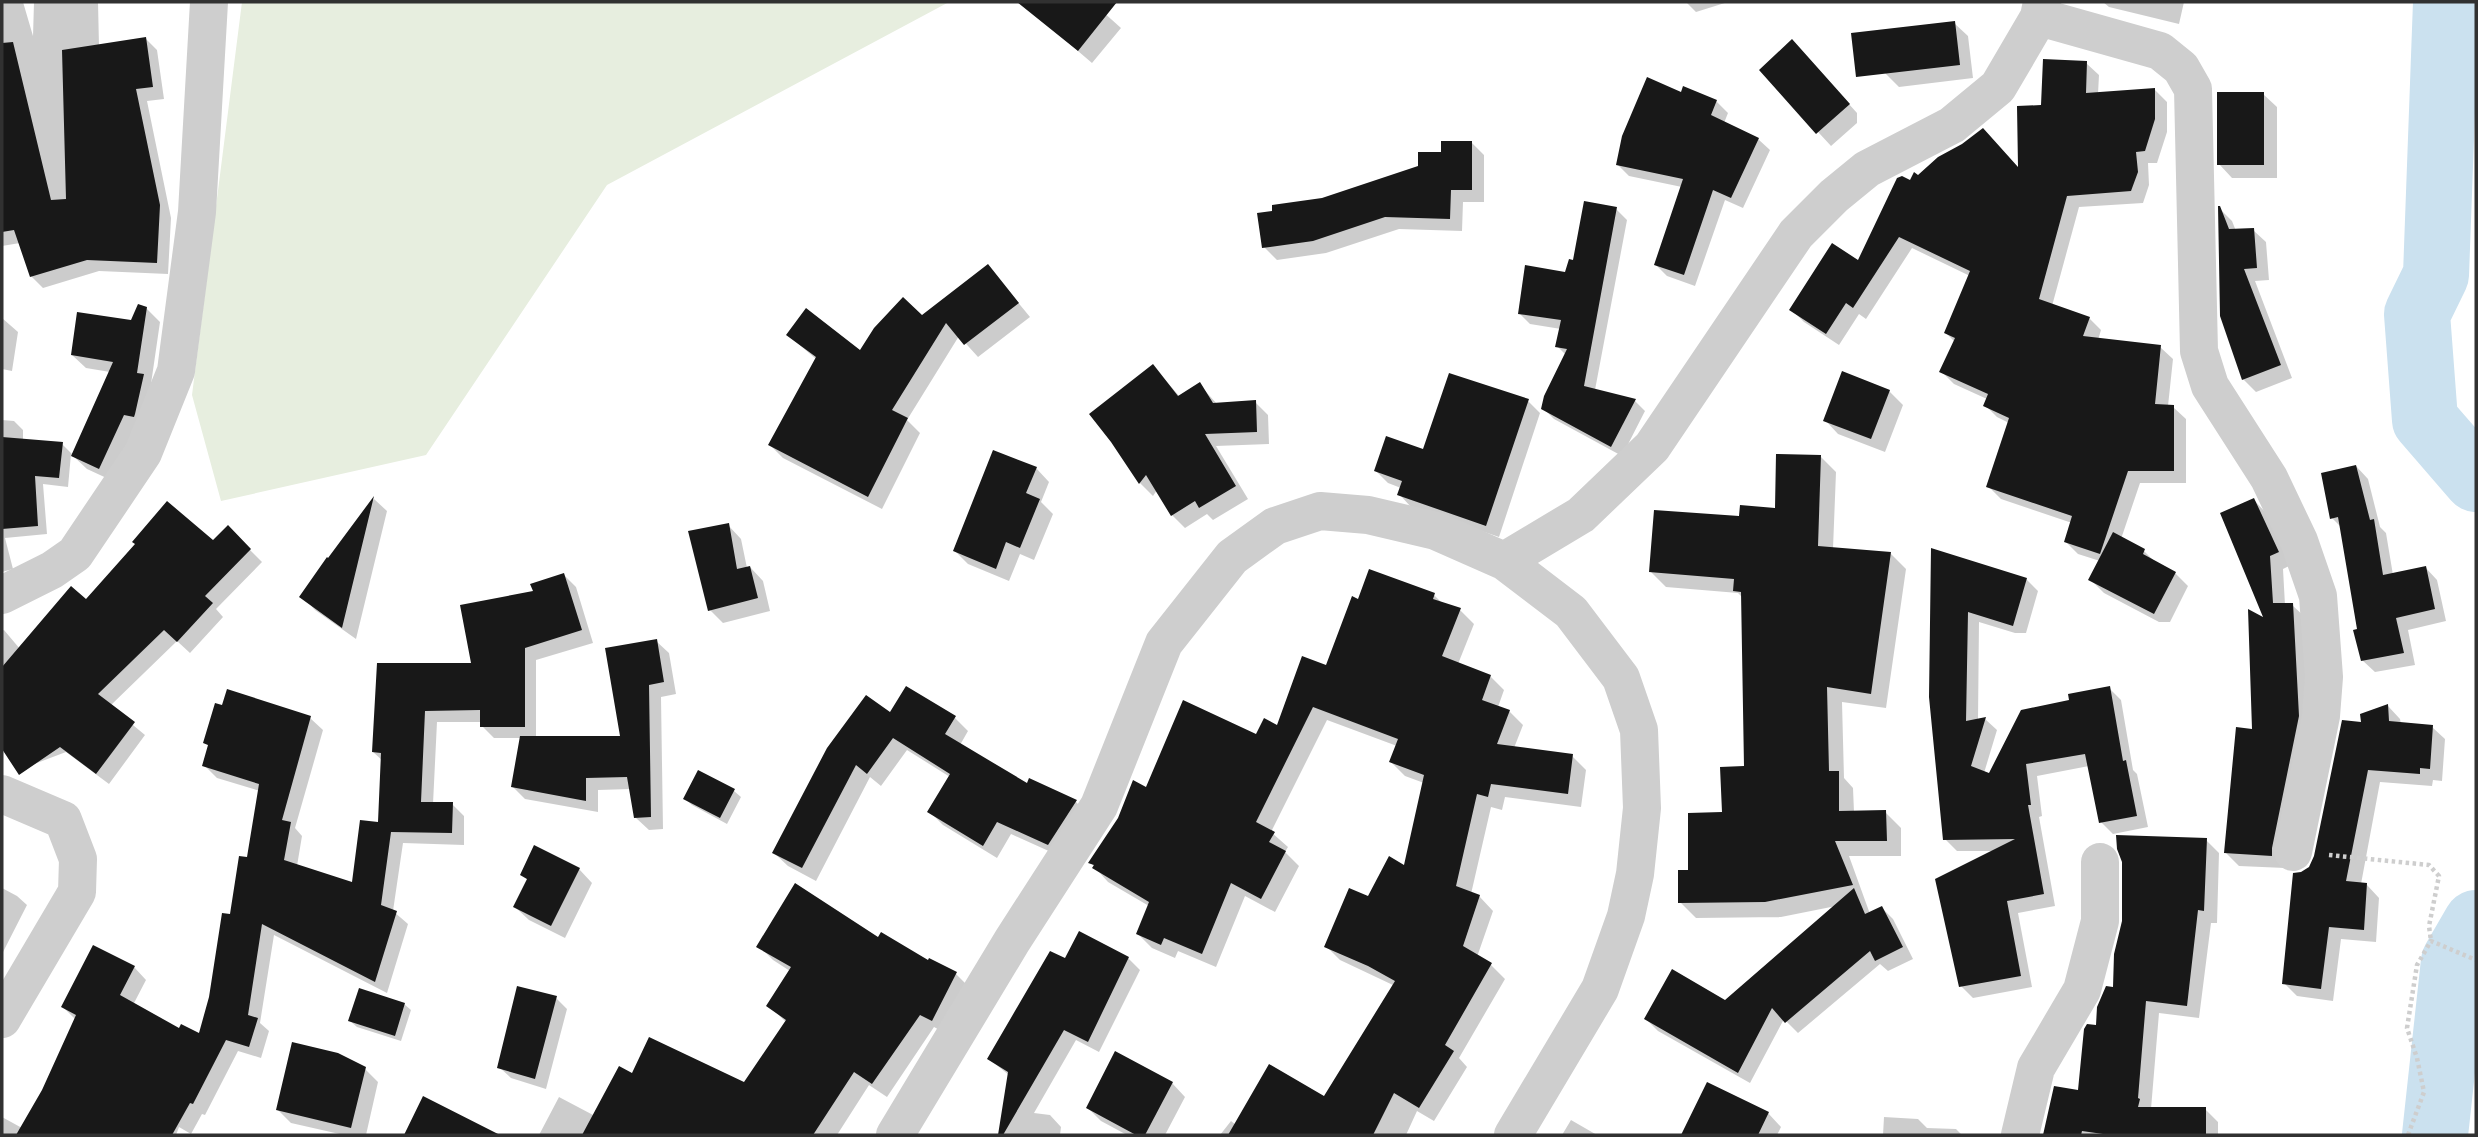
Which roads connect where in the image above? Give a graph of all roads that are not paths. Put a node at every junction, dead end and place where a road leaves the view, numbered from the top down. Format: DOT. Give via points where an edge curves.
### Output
graph roads {
  1 [pos="209,2"];
  2 [pos="2040,10"];
  3 [pos="1504,561"];
  4 [pos="2,595"];
  5 [pos="2,794"];
  6 [pos="2293,852"];
  7 [pos="2100,862"];
  8 [pos="2,1019"];
  9 [pos="895,1135"];
  10 [pos="1513,1135"];
  11 [pos="2020,1135"];
  1 -- 4 [label="street" via="197,212 176,371 142,453 75,554"];
  2 -- 3 [label="street" via="1998,87 1952,125 1867,169 1796,234 1652,447 1581,515"];
  2 -- 6 [label="street" via="2161,51 2181,68 2193,89 2199,351 2210,386 2269,478 2299,541 2318,596 2324,677 2321,716"];
  3 -- 9 [label="street" via="1436,531 1368,515 1320,511 1275,526 1232,556 1164,643 1099,806"];
  3 -- 10 [label="street" via="1571,612 1621,678 1639,730 1642,808 1626,916 1600,989"];
  5 -- 8 [label="street" via="62,820 78,859 77,892"];
  7 -- 11 [label="street" via="2100,921 2082,990 2036,1068"];
}
